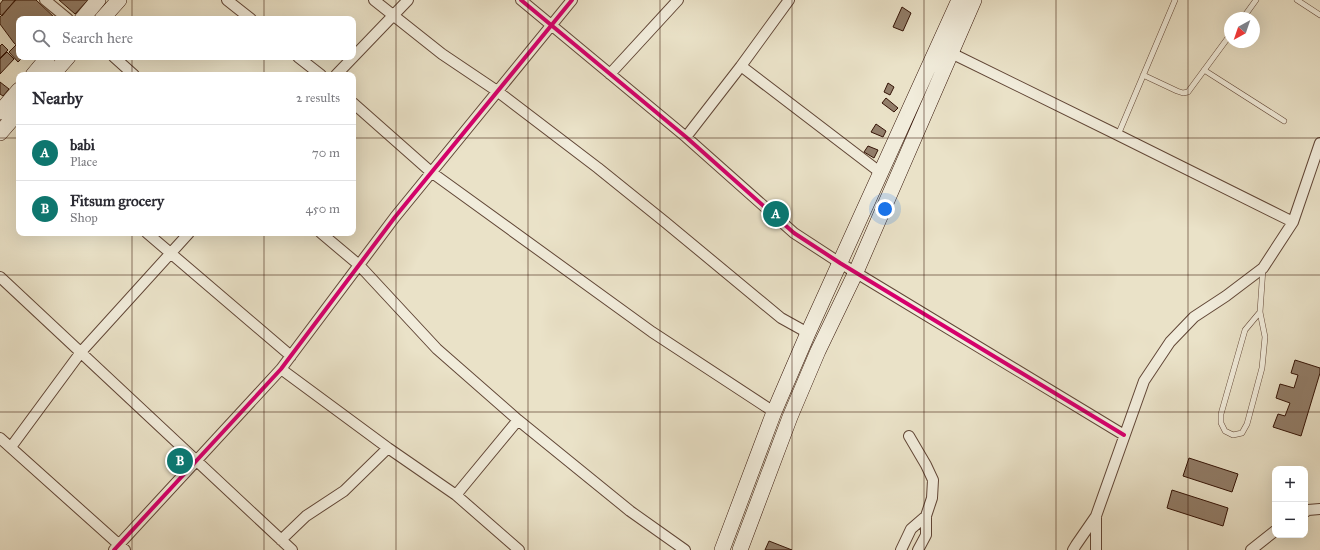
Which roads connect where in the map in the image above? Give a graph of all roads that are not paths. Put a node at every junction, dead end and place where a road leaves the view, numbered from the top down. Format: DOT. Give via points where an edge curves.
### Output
graph roads {
  1 [pos="45,0"];
  2 [pos="98,0"];
  3 [pos="119,0"];
  4 [pos="227,0"];
  5 [pos="374,0"];
  6 [pos="408,0"];
  7 [pos="521,0"];
  8 [pos="572,0"];
  9 [pos="678,0"];
  10 [pos="788,0"];
  11 [pos="959,0"];
  12 [pos="974,0"];
  13 [pos="1175,0"];
  14 [pos="1256,0"];
  15 [pos="1297,0"];
  16 [pos="1247,12"];
  17 [pos="1320,15"];
  18 [pos="64,16"];
  19 [pos="85,16"];
  20 [pos="105,16"];
  21 [pos="247,16"];
  22 [pos="393,16"];
  23 [pos="551,24"];
  24 [pos="1224,43"];
  25 [pos="951,53"];
  26 [pos="356,54"];
  27 [pos="45,60"];
  28 [pos="65,60"];
  29 [pos="117,60"];
  30 [pos="302,60"];
  31 [pos="350,60"];
  32 [pos="741,66"];
  33 [pos="1204,70"];
  34 [pos="35,72"];
  35 [pos="55,72"];
  36 [pos="131,72"];
  37 [pos="317,72"];
  38 [pos="339,72"];
  39 [pos="610,74"];
  40 [pos="1143,75"];
  41 [pos="497,91"];
  42 [pos="16,97"];
  43 [pos="356,106"];
  44 [pos="10,111"];
  45 [pos="1284,121"];
  46 [pos="0,133"];
  47 [pos="1118,134"];
  48 [pos="686,137"];
  49 [pos="1320,143"];
  50 [pos="431,172"];
  51 [pos="881,173"];
  52 [pos="1294,222"];
  53 [pos="150,236"];
  54 [pos="186,236"];
  55 [pos="325,236"];
  56 [pos="171,254"];
  57 [pos="840,263"];
  58 [pos="359,265"];
  59 [pos="1263,268"];
  60 [pos="856,272"];
  61 [pos="0,277"];
  62 [pos="1260,312"];
  63 [pos="808,333"];
  64 [pos="81,352"];
  65 [pos="291,356"];
  66 [pos="281,369"];
  67 [pos="774,412"];
  68 [pos="518,420"];
  69 [pos="1124,435"];
  70 [pos="909,436"];
  71 [pos="0,438"];
  72 [pos="11,447"];
  73 [pos="388,448"];
  74 [pos="196,461"];
  75 [pos="456,495"];
  76 [pos="1320,509"];
  77 [pos="1308,510"];
  78 [pos="926,516"];
  79 [pos="1096,516"];
  80 [pos="1272,533"];
  81 [pos="281,540"];
  82 [pos="119,548"];
  83 [pos="292,550"];
  84 [pos="519,550"];
  85 [pos="685,550"];
  86 [pos="722,550"];
  87 [pos="740,550"];
  88 [pos="901,550"];
  89 [pos="918,550"];
  90 [pos="1073,550"];
  91 [pos="1096,550"];
  92 [pos="1251,550"];
  1 -- 18 [label="street"];
  2 -- 19 [label="main road"];
  3 -- 20 [label="main road"];
  4 -- 21 [label="street"];
  5 -- 22 [label="street"];
  6 -- 22 [label="street"];
  7 -- 23 [label="street"];
  8 -- 23 [label="street"];
  9 -- 39 [label="street"];
  10 -- 32 [label="street"];
  11 -- 51 [label="main road"];
  12 -- 25 [label="main road"];
  13 -- 40 [label="lane"];
  14 -- 16 [label="lane"];
  15 -- 17 [label="lane"];
  22 -- 26 [label="street"];
  22 -- 41 [label="street" via="442,54"];
  23 -- 39 [label="street"];
  23 -- 41 [label="street"];
  24 -- 33 [label="lane"];
  25 -- 47 [label="street"];
  25 -- 60 [label="main road"];
  27 -- 34 [label="main road"];
  28 -- 35 [label="main road"];
  29 -- 36 [label="street"];
  30 -- 37 [label="street"];
  31 -- 38 [label="street"];
  32 -- 48 [label="street"];
  32 -- 51 [label="street"];
  33 -- 40 [label="lane" via="1188,92 1183,93"];
  33 -- 45 [label="lane"];
  39 -- 48 [label="street"];
  40 -- 47 [label="lane"];
  41 -- 50 [label="street"];
  41 -- 63 [label="street" via="635,197 781,318"];
  42 -- 44 [label="main road"];
  43 -- 50 [label="street"];
  44 -- 46 [label="main road"];
  47 -- 52 [label="street"];
  48 -- 57 [label="street" via="794,233"];
  49 -- 52 [label="street"];
  50 -- 58 [label="street"];
  50 -- 67 [label="street" via="652,332"];
  51 -- 57 [label="main road"];
  52 -- 59 [label="street"];
  53 -- 56 [label="street"];
  54 -- 56 [label="street"];
  55 -- 58 [label="street"];
  56 -- 64 [label="street"];
  56 -- 65 [label="street"];
  57 -- 60 [label="street"];
  57 -- 63 [label="main road"];
  58 -- 65 [label="street"];
  58 -- 68 [label="street" via="437,348"];
  59 -- 62 [label="lane"];
  59 -- 69 [label="street" via="1194,317 1170,342 1144,381"];
  60 -- 69 [label="street"];
  60 -- 87 [label="main road" via="793,409"];
  61 -- 64 [label="street"];
  62 -- 62 [label="lane" via="1265,336 1262,368 1247,424 1242,433 1233,435 1225,431 1221,423 1221,414 1246,330"];
  63 -- 67 [label="main road"];
  64 -- 72 [label="street"];
  64 -- 74 [label="street"];
  65 -- 66 [label="street"];
  66 -- 73 [label="street"];
  66 -- 74 [label="street"];
  67 -- 86 [label="main road"];
  68 -- 75 [label="street"];
  68 -- 85 [label="street" via="630,511"];
  69 -- 79 [label="street"];
  70 -- 78 [label="street" via="933,480 932,498"];
  71 -- 72 [label="street"];
  72 -- 82 [label="street"];
  73 -- 75 [label="street"];
  73 -- 81 [label="street" via="344,491 306,516"];
  74 -- 81 [label="street"];
  74 -- 82 [label="street"];
  75 -- 84 [label="street"];
  76 -- 77 [label="street"];
  78 -- 88 [label="street" via="912,530"];
  78 -- 89 [label="street" via="926,535"];
  79 -- 90 [label="street"];
  79 -- 91 [label="street"];
  80 -- 92 [label="street"];
  81 -- 83 [label="street"];
}
